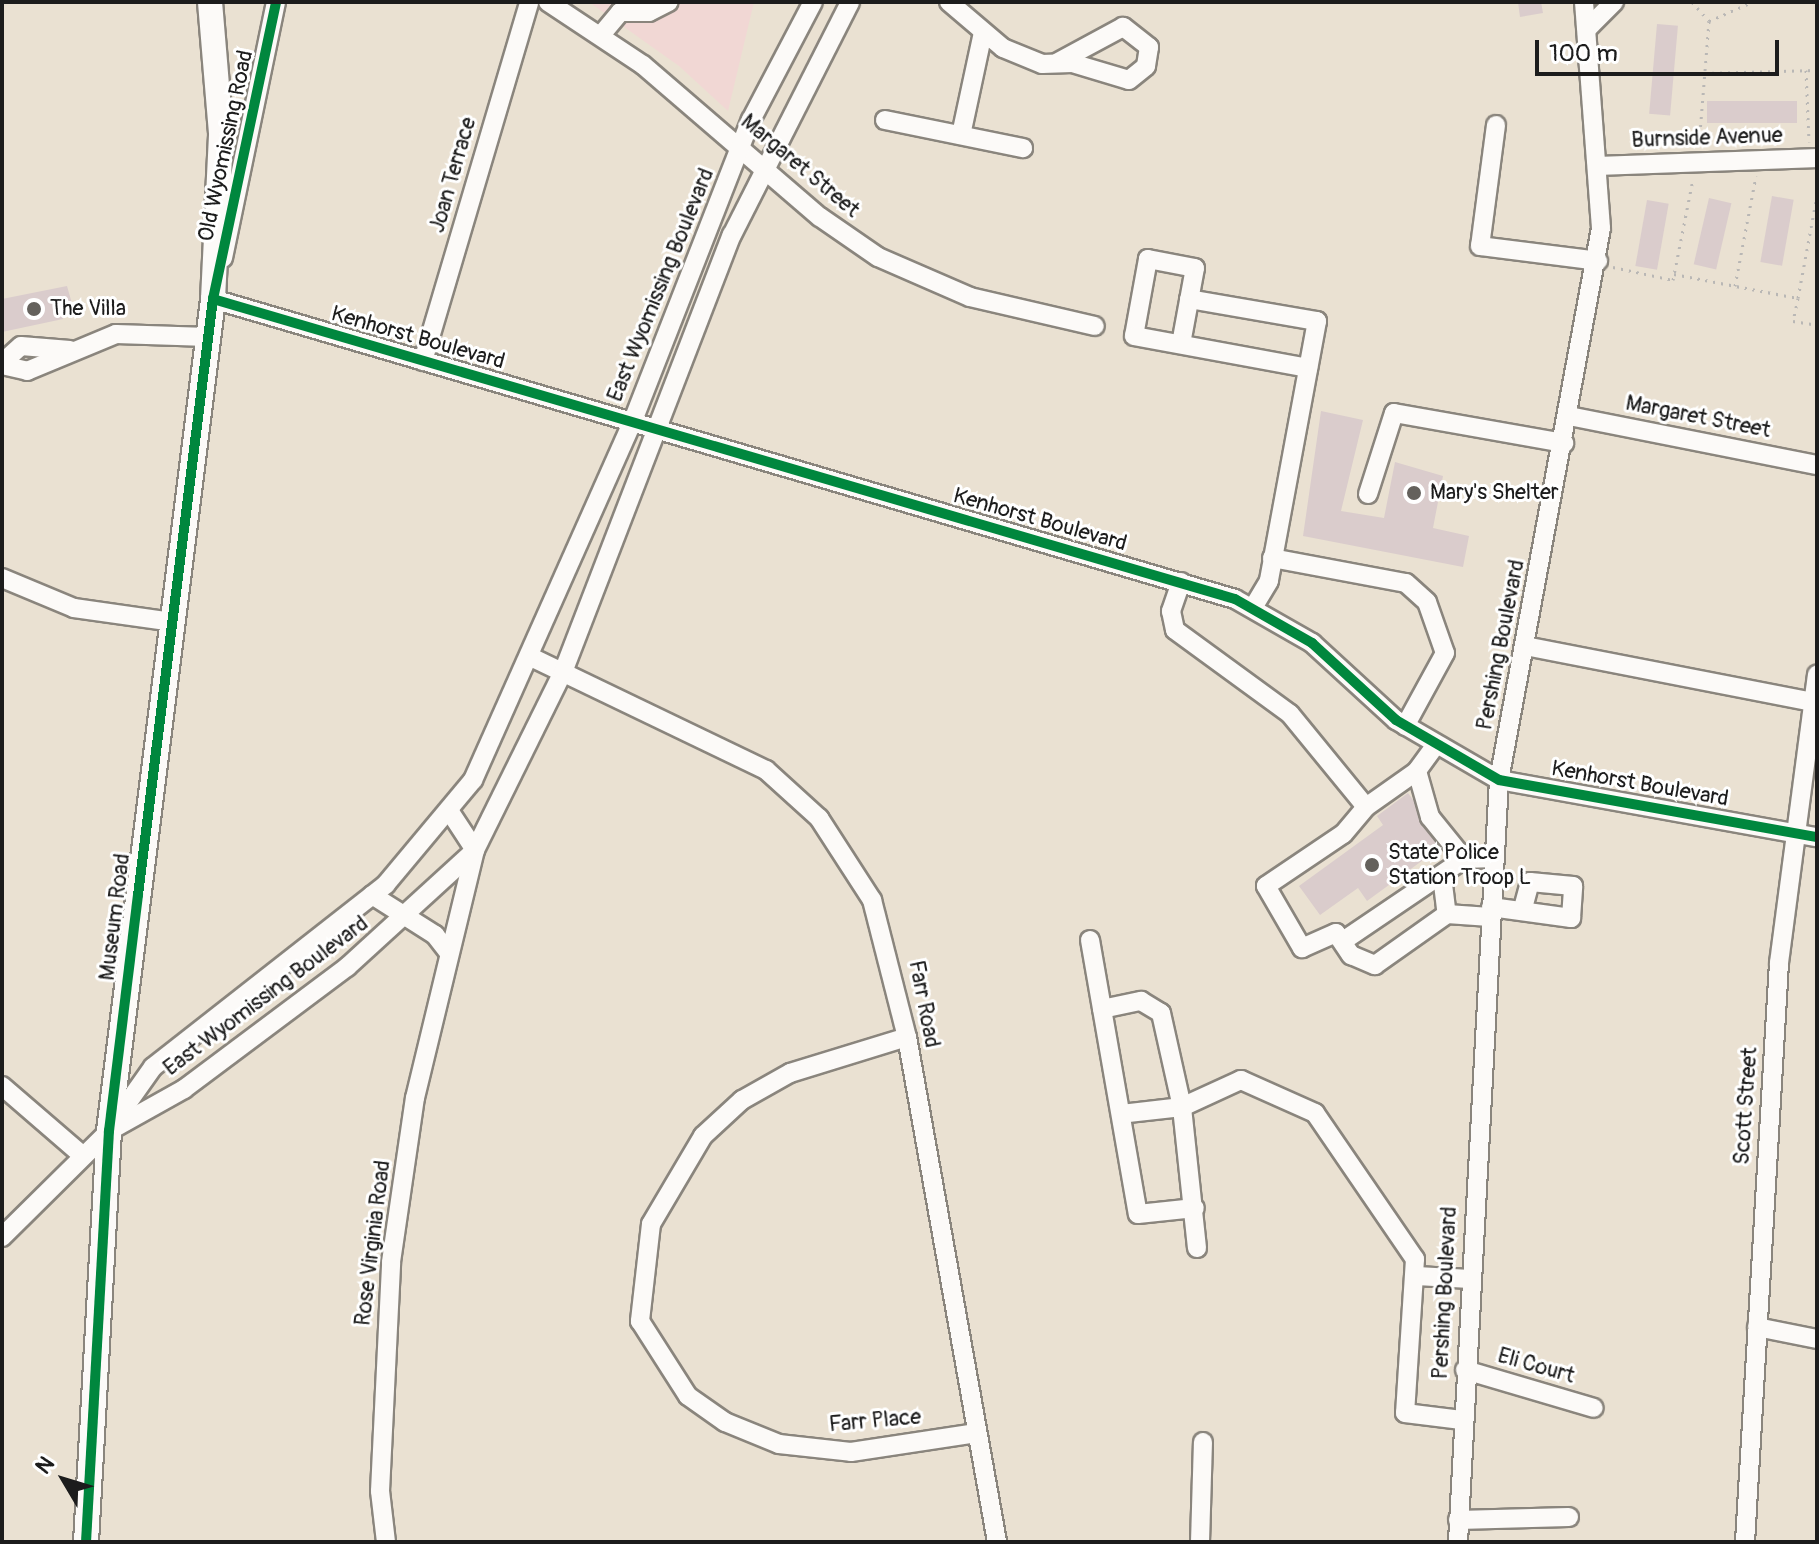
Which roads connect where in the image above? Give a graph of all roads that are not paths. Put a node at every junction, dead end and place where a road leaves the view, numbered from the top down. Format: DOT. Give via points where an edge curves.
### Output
graph roads {
  1 [pos="210,2"];
  2 [pos="276,2"];
  3 [pos="529,2"];
  4 [pos="548,2"];
  5 [pos="669,2"];
  6 [pos="813,2"];
  7 [pos="850,2"];
  8 [pos="949,2"];
  9 [pos="1584,2"];
  10 [pos="1614,2"];
  11 [pos="1588,28"];
  12 [pos="983,32"];
  13 [pos="601,35"];
  14 [pos="1058,62"];
  15 [pos="885,120"];
  16 [pos="1496,125"];
  17 [pos="961,135"];
  18 [pos="741,147"];
  19 [pos="1023,148"];
  20 [pos="1813,158"];
  21 [pos="1599,166"];
  22 [pos="765,167"];
  23 [pos="1598,261"];
  24 [pos="213,299"];
  25 [pos="1189,299"];
  26 [pos="1095,326"];
  27 [pos="208,337"];
  28 [pos="1181,344"];
  29 [pos="423,361"];
  30 [pos="2,364"];
  31 [pos="1308,368"];
  32 [pos="1569,416"];
  33 [pos="632,423"];
  34 [pos="661,431"];
  35 [pos="1564,443"];
  36 [pos="1817,465"];
  37 [pos="1368,494"];
  38 [pos="1272,558"];
  39 [pos="2,578"];
  40 [pos="1181,582"];
  41 [pos="1253,608"];
  42 [pos="172,622"];
  43 [pos="1525,646"];
  44 [pos="533,658"];
  45 [pos="563,672"];
  46 [pos="1817,674"];
  47 [pos="1814,703"];
  48 [pos="1405,726"];
  49 [pos="1435,746"];
  50 [pos="1417,771"];
  51 [pos="1499,780"];
  52 [pos="1366,807"];
  53 [pos="450,812"];
  54 [pos="1795,832"];
  55 [pos="1817,837"];
  56 [pos="475,850"];
  57 [pos="1494,858"];
  58 [pos="1464,859"];
  59 [pos="1442,876"];
  60 [pos="372,895"];
  61 [pos="1522,911"];
  62 [pos="1491,912"];
  63 [pos="1447,914"];
  64 [pos="406,918"];
  65 [pos="1090,940"];
  66 [pos="1343,941"];
  67 [pos="449,953"];
  68 [pos="1102,1009"];
  69 [pos="907,1037"];
  70 [pos="2,1086"];
  71 [pos="1182,1107"];
  72 [pos="1121,1114"];
  73 [pos="109,1131"];
  74 [pos="83,1156"];
  75 [pos="1195,1208"];
  76 [pos="2,1237"];
  77 [pos="1197,1248"];
  78 [pos="1417,1276"];
  79 [pos="1470,1279"];
  80 [pos="1757,1327"];
  81 [pos="1817,1339"];
  82 [pos="1465,1370"];
  83 [pos="1594,1408"];
  84 [pos="1462,1420"];
  85 [pos="977,1433"];
  86 [pos="1203,1442"];
  87 [pos="1569,1517"];
  88 [pos="1458,1520"];
  89 [pos="86,1542"];
  90 [pos="386,1542"];
  91 [pos="997,1542"];
  92 [pos="1200,1542"];
  93 [pos="1458,1542"];
  94 [pos="1745,1542"];
  1 -- 24 [label="main road, Museum Road" via="221,133"];
  2 -- 24 [label="street, Old Wyomissing Road"];
  3 -- 29 [label="street, Joan Terrace"];
  4 -- 13 [label="street, Margaret Street"];
  5 -- 13 [label="street" via="649,12 620,12"];
  6 -- 18 [label="street, East Wyomissing Boulevard"];
  7 -- 22 [label="street, East Wyomissing Boulevard"];
  8 -- 12 [label="street"];
  9 -- 11 [label="street, Pershing Boulevard"];
  10 -- 11 [label="street"];
  11 -- 21 [label="street, Pershing Boulevard"];
  12 -- 14 [label="street" via="1027,61"];
  12 -- 17 [label="street"];
  13 -- 18 [label="street, Margaret Street"];
  15 -- 17 [label="street"];
  16 -- 23 [label="street" via="1480,246"];
  17 -- 19 [label="street"];
  18 -- 22 [label="street, Margaret Street"];
  18 -- 33 [label="street, East Wyomissing Boulevard"];
  20 -- 21 [label="street, Burnside Avenue"];
  21 -- 23 [label="street, Pershing Boulevard"];
  22 -- 26 [label="street, Margaret Street" via="820,217 908,273 970,297"];
  22 -- 34 [label="street, East Wyomissing Boulevard" via="710,290"];
  23 -- 32 [label="street, Pershing Boulevard"];
  24 -- 27 [label="main road, Museum Road"];
  24 -- 29 [label="street, Kenhorst Boulevard"];
  25 -- 28 [label="street"];
  25 -- 28 [label="street" via="1195,268 1148,259 1134,336"];
  25 -- 31 [label="street" via="1317,321"];
  27 -- 30 [label="street" via="116,334 27,371"];
  27 -- 42 [label="main road, Museum Road"];
  28 -- 31 [label="street"];
  29 -- 33 [label="street, Kenhorst Boulevard"];
  31 -- 38 [label="street"];
  32 -- 35 [label="street, Pershing Boulevard"];
  32 -- 36 [label="street, Margaret Street"];
  33 -- 34 [label="street, Kenhorst Boulevard"];
  33 -- 44 [label="street, East Wyomissing Boulevard"];
  34 -- 40 [label="street, Kenhorst Boulevard"];
  34 -- 45 [label="street, East Wyomissing Boulevard"];
  35 -- 37 [label="street" via="1394,413"];
  35 -- 43 [label="street, Pershing Boulevard"];
  38 -- 41 [label="street"];
  38 -- 48 [label="street" via="1406,583 1427,602 1445,653"];
  39 -- 42 [label="street" via="89,612"];
  40 -- 41 [label="street, Kenhorst Boulevard"];
  40 -- 52 [label="street" via="1171,611 1175,630 1290,714"];
  41 -- 48 [label="street, Kenhorst Boulevard" via="1312,643"];
  42 -- 73 [label="main road, Museum Road"];
  43 -- 47 [label="street"];
  43 -- 51 [label="street, Pershing Boulevard"];
  44 -- 45 [label="street, Farr Road"];
  44 -- 53 [label="street, East Wyomissing Boulevard"];
  45 -- 56 [label="street, East Wyomissing Boulevard"];
  45 -- 69 [label="street, Farr Road" via="730,747 819,818 872,900"];
  46 -- 47 [label="street, Scott Street"];
  47 -- 54 [label="street, Scott Street"];
  48 -- 49 [label="street, Kenhorst Boulevard"];
  49 -- 50 [label="street"];
  49 -- 51 [label="street, Kenhorst Boulevard"];
  50 -- 52 [label="street"];
  50 -- 58 [label="street" via="1430,817"];
  51 -- 54 [label="street, Kenhorst Boulevard"];
  51 -- 57 [label="street, Pershing Boulevard"];
  52 -- 66 [label="street" via="1343,834 1266,886 1302,948 1336,933"];
  53 -- 56 [label="street"];
  53 -- 60 [label="street, East Wyomissing Boulevard"];
  54 -- 55 [label="street, Kenhorst Boulevard"];
  54 -- 80 [label="street, Scott Street" via="1779,963"];
  56 -- 64 [label="street, East Wyomissing Boulevard"];
  56 -- 67 [label="street, Rose Virginia Road"];
  57 -- 58 [label="street"];
  57 -- 62 [label="street, Pershing Boulevard"];
  58 -- 59 [label="street"];
  59 -- 63 [label="street"];
  59 -- 66 [label="street"];
  60 -- 64 [label="street"];
  60 -- 73 [label="street, East Wyomissing Boulevard" via="153,1067"];
  61 -- 61 [label="street" via="1528,884 1573,886 1571,918"];
  61 -- 62 [label="street"];
  62 -- 63 [label="street"];
  62 -- 79 [label="street, Pershing Boulevard"];
  63 -- 66 [label="street" via="1375,965 1362,963"];
  64 -- 67 [label="street"];
  64 -- 73 [label="street, East Wyomissing Boulevard" via="184,1089"];
  65 -- 68 [label="street"];
  67 -- 90 [label="street, Rose Virginia Road" via="411,1118 391,1262 380,1491"];
  68 -- 71 [label="street" via="1141,1001 1161,1013"];
  68 -- 72 [label="street"];
  69 -- 85 [label="street, Farr Road"];
  69 -- 85 [label="street, Farr Place" via="790,1073 742,1100 703,1136 651,1224 640,1321 688,1396 725,1422 779,1444 851,1452"];
  70 -- 74 [label="street"];
  71 -- 72 [label="street"];
  71 -- 75 [label="street"];
  71 -- 78 [label="street" via="1241,1080 1315,1113 1391,1218"];
  72 -- 75 [label="street" via="1138,1214"];
  73 -- 74 [label="street"];
  73 -- 89 [label="main road, Museum Road"];
  74 -- 76 [label="street"];
  75 -- 77 [label="street"];
  78 -- 79 [label="street"];
  78 -- 84 [label="street" via="1405,1413"];
  79 -- 82 [label="street, Pershing Boulevard"];
  80 -- 81 [label="street"];
  80 -- 94 [label="street, Scott Street"];
  82 -- 83 [label="street, Eli Court"];
  82 -- 84 [label="street, Pershing Boulevard"];
  84 -- 88 [label="street, Pershing Boulevard"];
  85 -- 91 [label="street, Farr Road"];
  86 -- 92 [label="street"];
  87 -- 88 [label="street"];
  88 -- 93 [label="street, Pershing Boulevard"];
}
